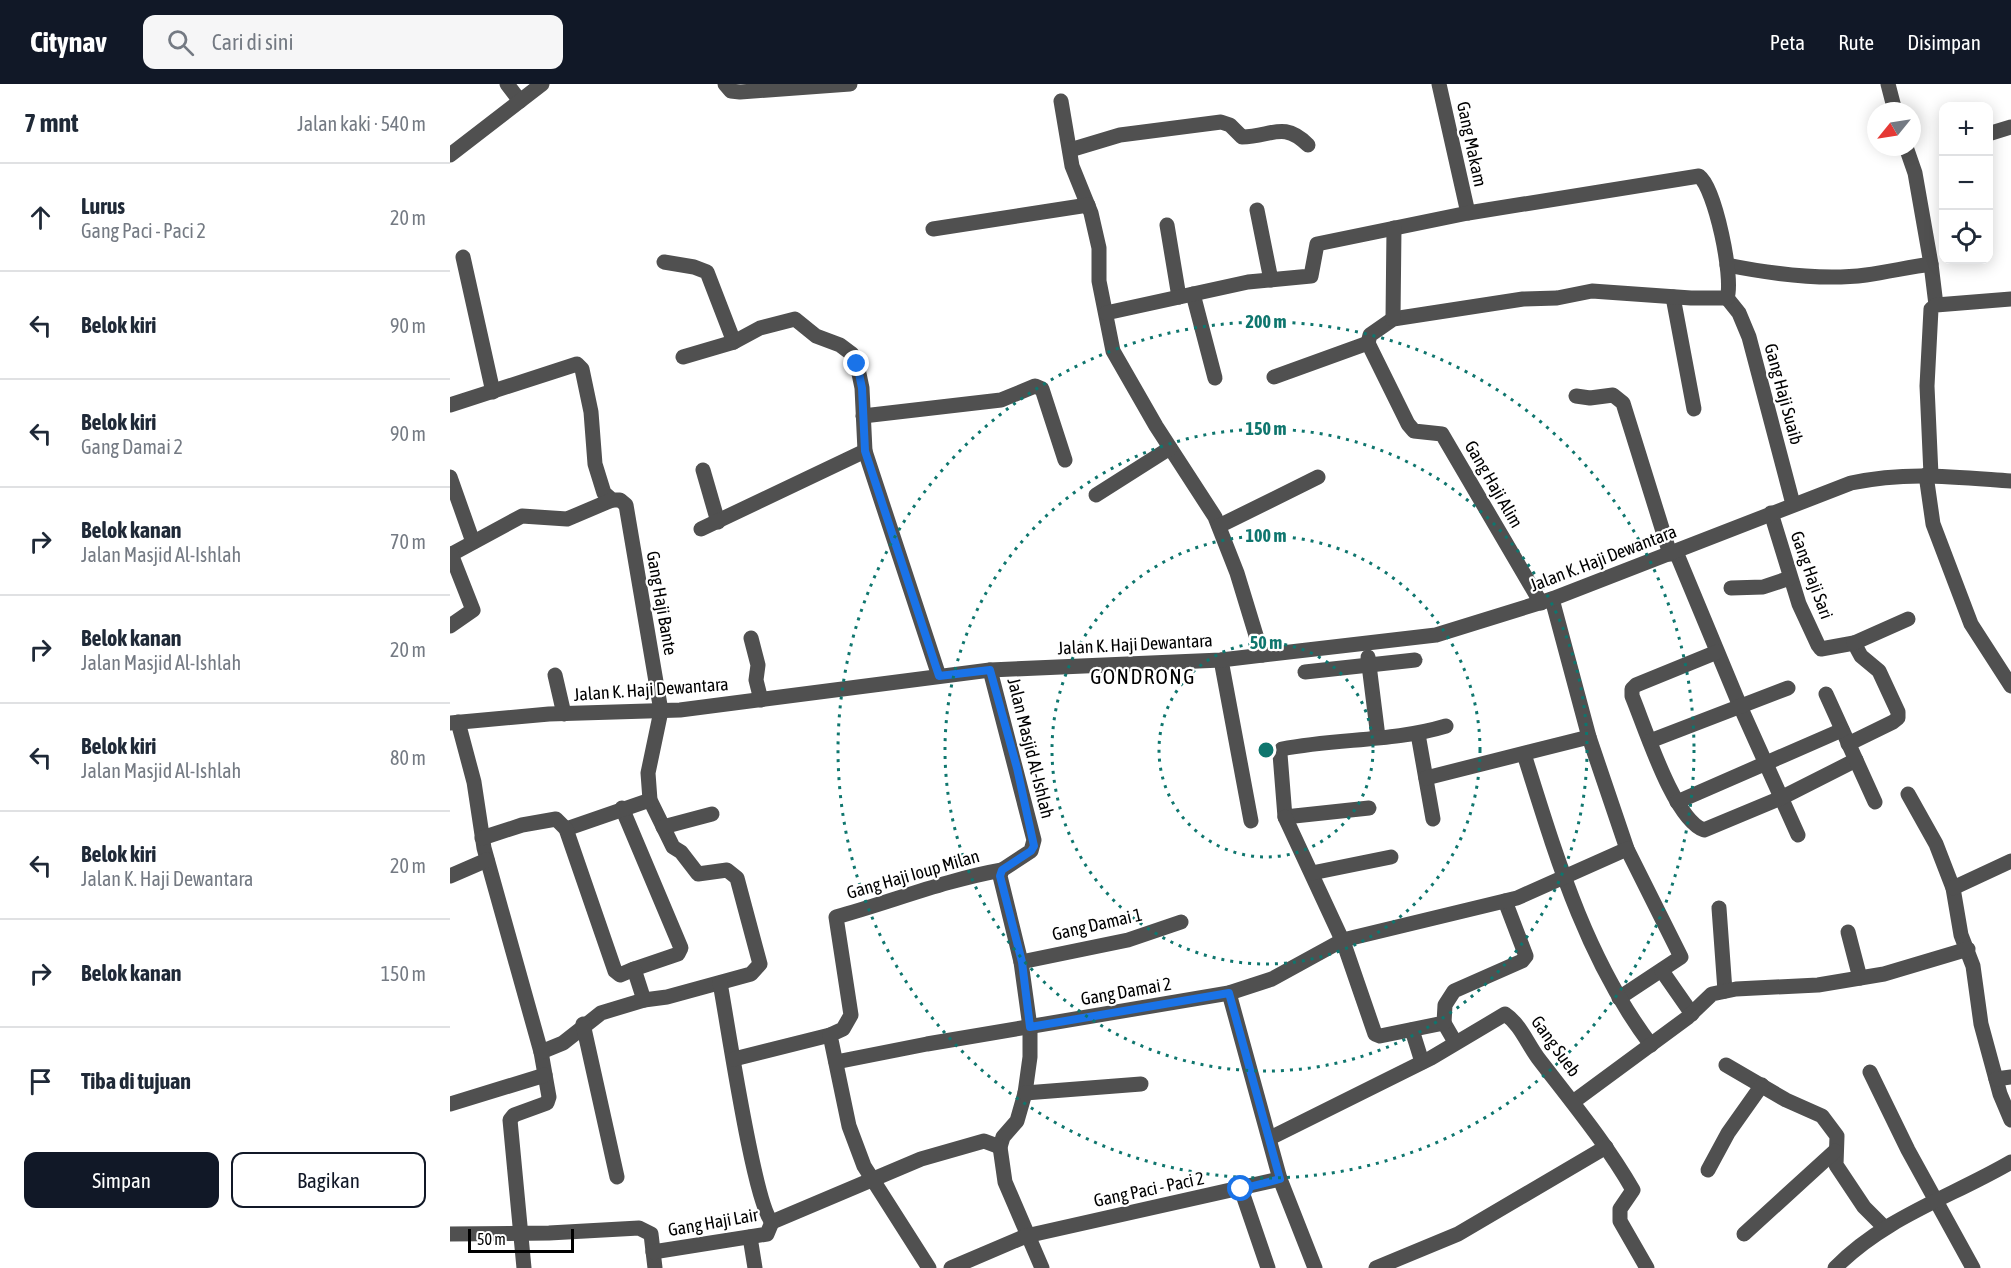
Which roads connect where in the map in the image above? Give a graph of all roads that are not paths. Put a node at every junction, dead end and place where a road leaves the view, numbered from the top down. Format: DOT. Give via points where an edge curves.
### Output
graph roads {
  1 [pos="507,84"];
  2 [pos="542,84"];
  3 [pos="725,84"];
  4 [pos="850,84"];
  5 [pos="1439,84"];
  6 [pos="816,85"];
  7 [pos="1891,86"];
  8 [pos="520,101"];
  9 [pos="1061,101"];
  10 [pos="1894,102"];
  11 [pos="2011,127"];
  12 [pos="1993,133"];
  13 [pos="1308,145"];
  14 [pos="1070,150"];
  15 [pos="450,155"];
  16 [pos="1909,156"];
  17 [pos="1088,205"];
  18 [pos="1257,210"];
  19 [pos="1468,213"];
  20 [pos="1167,225"];
  21 [pos="1394,228"];
  22 [pos="933,229"];
  23 [pos="463,257"];
  24 [pos="664,262"];
  25 [pos="1931,264"];
  26 [pos="1727,265"];
  27 [pos="1271,279"];
  28 [pos="1186,296"];
  29 [pos="1673,297"];
  30 [pos="1726,298"];
  31 [pos="2011,299"];
  32 [pos="1936,304"];
  33 [pos="1106,313"];
  34 [pos="1393,319"];
  35 [pos="734,342"];
  36 [pos="1368,344"];
  37 [pos="683,357"];
  38 [pos="1274,377"];
  39 [pos="1215,378"];
  40 [pos="493,392"];
  41 [pos="1576,396"];
  42 [pos="450,405"];
  43 [pos="1694,409"];
  44 [pos="863,416"];
  45 [pos="1170,448"];
  46 [pos="865,451"];
  47 [pos="1065,460"];
  48 [pos="703,470"];
  49 [pos="1929,475"];
  50 [pos="450,477"];
  51 [pos="1318,477"];
  52 [pos="2011,481"];
  53 [pos="1096,495"];
  54 [pos="618,501"];
  55 [pos="1793,504"];
  56 [pos="1772,513"];
  57 [pos="718,522"];
  58 [pos="1219,526"];
  59 [pos="701,529"];
  60 [pos="473,542"];
  61 [pos="1673,553"];
  62 [pos="450,554"];
  63 [pos="1790,578"];
  64 [pos="1731,588"];
  65 [pos="1546,601"];
  66 [pos="1908,619"];
  67 [pos="450,626"];
  68 [pos="751,638"];
  69 [pos="1854,643"];
  70 [pos="1367,644"];
  71 [pos="1717,652"];
  72 [pos="1262,655"];
  73 [pos="1221,660"];
  74 [pos="1415,660"];
  75 [pos="1369,665"];
  76 [pos="990,670"];
  77 [pos="1305,672"];
  78 [pos="555,675"];
  79 [pos="939,676"];
  80 [pos="2011,686"];
  81 [pos="1788,688"];
  82 [pos="1826,694"];
  83 [pos="761,700"];
  84 [pos="1740,706"];
  85 [pos="662,711"];
  86 [pos="564,714"];
  87 [pos="454,722"];
  88 [pos="1446,726"];
  89 [pos="1418,734"];
  90 [pos="1378,737"];
  91 [pos="1589,737"];
  92 [pos="1845,737"];
  93 [pos="1650,741"];
  94 [pos="1524,754"];
  95 [pos="1856,760"];
  96 [pos="1766,765"];
  97 [pos="1426,778"];
  98 [pos="1908,794"];
  99 [pos="1781,798"];
  100 [pos="650,800"];
  101 [pos="1677,802"];
  102 [pos="1875,802"];
  103 [pos="621,808"];
  104 [pos="1370,808"];
  105 [pos="712,814"];
  106 [pos="1285,817"];
  107 [pos="1433,819"];
  108 [pos="1251,821"];
  109 [pos="663,827"];
  110 [pos="566,829"];
  111 [pos="1798,835"];
  112 [pos="482,838"];
  113 [pos="1627,849"];
  114 [pos="1391,856"];
  115 [pos="487,860"];
  116 [pos="2011,861"];
  117 [pos="1002,870"];
  118 [pos="1312,873"];
  119 [pos="450,876"];
  120 [pos="1562,878"];
  121 [pos="1953,888"];
  122 [pos="1505,901"];
  123 [pos="1719,908"];
  124 [pos="1182,922"];
  125 [pos="1848,932"];
  126 [pos="1343,940"];
  127 [pos="1968,949"];
  128 [pos="1022,962"];
  129 [pos="634,969"];
  130 [pos="1662,971"];
  131 [pos="1860,978"];
  132 [pos="720,983"];
  133 [pos="1725,991"];
  134 [pos="1229,993"];
  135 [pos="1619,998"];
  136 [pos="644,1000"];
  137 [pos="1692,1014"];
  138 [pos="1444,1023"];
  139 [pos="584,1024"];
  140 [pos="1030,1027"];
  141 [pos="1412,1030"];
  142 [pos="830,1035"];
  143 [pos="1455,1042"];
  144 [pos="1651,1045"];
  145 [pos="541,1052"];
  146 [pos="734,1059"];
  147 [pos="837,1062"];
  148 [pos="1422,1062"];
  149 [pos="1726,1065"];
  150 [pos="1870,1072"];
  151 [pos="545,1075"];
  152 [pos="2003,1078"];
  153 [pos="1141,1084"];
  154 [pos="1762,1085"];
  155 [pos="1025,1093"];
  156 [pos="1573,1102"];
  157 [pos="450,1104"];
  158 [pos="2011,1120"];
  159 [pos="1270,1138"];
  160 [pos="1000,1147"];
  161 [pos="1606,1147"];
  162 [pos="1835,1151"];
  163 [pos="2011,1162"];
  164 [pos="1708,1170"];
  165 [pos="617,1177"];
  166 [pos="1280,1179"];
  167 [pos="875,1180"];
  168 [pos="1241,1189"];
  169 [pos="1937,1200"];
  170 [pos="772,1222"];
  171 [pos="1884,1227"];
  172 [pos="521,1233"];
  173 [pos="450,1234"];
  174 [pos="1744,1234"];
  175 [pos="1026,1236"];
  176 [pos="750,1237"];
  177 [pos="653,1252"];
  178 [pos="1850,1262"];
  179 [pos="524,1268"];
  180 [pos="655,1268"];
  181 [pos="755,1268"];
  182 [pos="929,1268"];
  183 [pos="951,1268"];
  184 [pos="1042,1268"];
  185 [pos="1268,1268"];
  186 [pos="1315,1268"];
  187 [pos="1376,1268"];
  188 [pos="1647,1268"];
  189 [pos="1835,1268"];
  190 [pos="1973,1268"];
  1 -- 8 [label="street"];
  2 -- 8 [label="street"];
  3 -- 6 [label="street" via="740,93"];
  4 -- 6 [label="street"];
  5 -- 19 [label="street, Gang Makam"];
  7 -- 10 [label="street"];
  8 -- 15 [label="street"];
  9 -- 14 [label="street"];
  11 -- 12 [label="street"];
  13 -- 14 [label="street" via="1282,130 1242,137 1221,122 1120,135"];
  14 -- 17 [label="street" via="1072,166"];
  16 -- 25 [label="street"];
  17 -- 22 [label="street"];
  17 -- 33 [label="street" via="1099,248 1099,281"];
  18 -- 27 [label="street"];
  19 -- 21 [label="street"];
  19 -- 26 [label="street" via="1699,176 1705,180 1714,208"];
  20 -- 28 [label="street"];
  21 -- 27 [label="street" via="1317,244 1311,276"];
  21 -- 34 [label="street"];
  23 -- 40 [label="street"];
  24 -- 35 [label="street" via="707,272"];
  25 -- 26 [label="street" via="1832,277"];
  25 -- 32 [label="street"];
  26 -- 30 [label="street" via="1730,286"];
  27 -- 28 [label="street"];
  28 -- 33 [label="street"];
  28 -- 39 [label="street"];
  29 -- 30 [label="street"];
  29 -- 34 [label="street" via="1592,291"];
  29 -- 43 [label="street"];
  30 -- 55 [label="street, Gang Haji Suaib" via="1739,314 1749,337"];
  31 -- 32 [label="street"];
  32 -- 49 [label="street" via="1929,314"];
  33 -- 45 [label="street" via="1113,351"];
  34 -- 36 [label="street" via="1370,334"];
  35 -- 37 [label="street"];
  35 -- 44 [label="street" via="760,328 795,319 816,336 852,354 862,388"];
  36 -- 38 [label="street"];
  36 -- 65 [label="street, Gang Haji Alim" via="1408,424 1414,431 1442,434"];
  40 -- 42 [label="street"];
  40 -- 54 [label="street, Gang Haji Bante" via="580,366 591,412 595,464 604,493"];
  41 -- 61 [label="street" via="1613,395 1623,404"];
  44 -- 46 [label="street"];
  44 -- 47 [label="street" via="1001,400 1035,386 1042,389"];
  45 -- 53 [label="street"];
  45 -- 58 [label="street"];
  46 -- 57 [label="street"];
  46 -- 79 [label="street"];
  48 -- 57 [label="street"];
  49 -- 52 [label="street, Jalan K. Haji Dewantara"];
  49 -- 55 [label="street, Jalan K. Haji Dewantara" via="1886,475"];
  49 -- 80 [label="street" via="1933,524 1971,624"];
  50 -- 60 [label="street"];
  51 -- 58 [label="street"];
  54 -- 60 [label="street" via="567,519 522,516"];
  54 -- 85 [label="street, Gang Haji Bante"];
  55 -- 56 [label="street, Jalan K. Haji Dewantara"];
  56 -- 61 [label="street, Jalan K. Haji Dewantara"];
  56 -- 63 [label="street, Gang Haji Sari"];
  57 -- 59 [label="street"];
  58 -- 72 [label="street" via="1238,573"];
  60 -- 62 [label="street"];
  61 -- 65 [label="street, Jalan K. Haji Dewantara"];
  61 -- 71 [label="street"];
  62 -- 67 [label="street" via="473,610"];
  63 -- 64 [label="street" via="1763,587"];
  63 -- 69 [label="street, Gang Haji Sari" via="1821,649"];
  65 -- 70 [label="street, Jalan K. Haji Dewantara" via="1437,635"];
  65 -- 91 [label="street"];
  66 -- 69 [label="street"];
  68 -- 83 [label="street"];
  69 -- 92 [label="street" via="1861,656 1879,671 1898,718"];
  70 -- 72 [label="street, Jalan K. Haji Dewantara"];
  70 -- 75 [label="street"];
  71 -- 84 [label="street"];
  71 -- 93 [label="street" via="1632,689"];
  72 -- 73 [label="street, Jalan K. Haji Dewantara"];
  73 -- 76 [label="street, Jalan K. Haji Dewantara"];
  73 -- 108 [label="street"];
  74 -- 75 [label="street"];
  75 -- 77 [label="street"];
  75 -- 90 [label="street"];
  76 -- 79 [label="street, Jalan K. Haji Dewantara"];
  76 -- 117 [label="street, Jalan Masjid Al-Ishlah" via="1034,840 1031,851"];
  78 -- 86 [label="street"];
  79 -- 83 [label="street, Jalan K. Haji Dewantara"];
  81 -- 84 [label="street"];
  82 -- 92 [label="street"];
  83 -- 85 [label="street, Jalan K. Haji Dewantara"];
  84 -- 93 [label="street"];
  84 -- 96 [label="street"];
  85 -- 86 [label="street, Jalan K. Haji Dewantara"];
  85 -- 100 [label="street" via="648,773"];
  86 -- 87 [label="street, Jalan K. Haji Dewantara"];
  87 -- 112 [label="street" via="474,782"];
  88 -- 89 [label="street"];
  89 -- 90 [label="street"];
  89 -- 97 [label="street"];
  90 -- 106 [label="street" via="1282,749"];
  91 -- 94 [label="street"];
  91 -- 113 [label="street"];
  92 -- 95 [label="street"];
  92 -- 96 [label="street"];
  93 -- 101 [label="street"];
  94 -- 97 [label="street"];
  94 -- 120 [label="street"];
  95 -- 99 [label="street"];
  95 -- 102 [label="street"];
  96 -- 99 [label="street"];
  96 -- 101 [label="street"];
  97 -- 107 [label="street"];
  98 -- 121 [label="street" via="1936,844"];
  99 -- 101 [label="street" via="1704,830 1697,828"];
  99 -- 111 [label="street"];
  100 -- 103 [label="street"];
  100 -- 109 [label="street"];
  103 -- 110 [label="street"];
  103 -- 129 [label="street" via="681,948 678,954"];
  104 -- 106 [label="street"];
  105 -- 109 [label="street"];
  106 -- 118 [label="street"];
  109 -- 132 [label="street" via="673,847 699,874 727,870 737,878 760,964 751,974"];
  110 -- 112 [label="street" via="556,819"];
  110 -- 129 [label="street" via="615,971 620,975"];
  112 -- 115 [label="street"];
  113 -- 120 [label="street, Gang Damai 2"];
  113 -- 130 [label="street" via="1680,954"];
  114 -- 118 [label="street"];
  115 -- 119 [label="street"];
  115 -- 145 [label="street"];
  116 -- 121 [label="street"];
  117 -- 128 [label="street" via="1003,892"];
  117 -- 142 [label="street, Gang Haji Ioup Milan" via="961,877 836,917 850,1015 843,1029"];
  118 -- 126 [label="street"];
  120 -- 122 [label="street, Gang Damai 2"];
  120 -- 135 [label="street"];
  121 -- 127 [label="street" via="1961,935"];
  122 -- 126 [label="street, Gang Damai 2"];
  122 -- 138 [label="street" via="1526,956 1454,991 1445,1005"];
  123 -- 133 [label="street"];
  124 -- 128 [label="street, Gang Damai 1" via="1128,940"];
  125 -- 131 [label="street"];
  126 -- 134 [label="street, Gang Damai 2" via="1272,979"];
  126 -- 141 [label="street" via="1375,1034"];
  127 -- 131 [label="street"];
  127 -- 152 [label="street" via="1981,1024"];
  128 -- 140 [label="street"];
  129 -- 136 [label="street"];
  130 -- 135 [label="street"];
  130 -- 137 [label="street"];
  131 -- 133 [label="street"];
  132 -- 136 [label="street"];
  132 -- 146 [label="street"];
  133 -- 137 [label="street" via="1712,994"];
  134 -- 140 [label="street, Gang Damai 2"];
  134 -- 159 [label="street"];
  135 -- 144 [label="street"];
  136 -- 139 [label="street" via="601,1013"];
  137 -- 144 [label="street"];
  138 -- 141 [label="street"];
  138 -- 143 [label="street"];
  139 -- 145 [label="street" via="563,1043"];
  139 -- 165 [label="street"];
  140 -- 147 [label="street, Gang Damai 2"];
  140 -- 155 [label="street"];
  141 -- 148 [label="street"];
  142 -- 146 [label="street"];
  142 -- 147 [label="street"];
  143 -- 148 [label="street, Gang Sueb"];
  143 -- 156 [label="street, Gang Sueb" via="1505,1014"];
  144 -- 156 [label="street"];
  145 -- 151 [label="street"];
  146 -- 170 [label="street" via="761,1195"];
  147 -- 167 [label="street" via="849,1126 864,1166"];
  148 -- 159 [label="street, Gang Sueb"];
  149 -- 154 [label="street"];
  150 -- 169 [label="street"];
  151 -- 157 [label="street"];
  151 -- 172 [label="street" via="547,1103 510,1120"];
  152 -- 158 [label="street"];
  153 -- 155 [label="street"];
  154 -- 162 [label="street" via="1822,1116 1837,1136"];
  154 -- 164 [label="street"];
  155 -- 160 [label="street" via="1017,1121"];
  156 -- 161 [label="street, Gang Sueb"];
  159 -- 166 [label="street"];
  160 -- 167 [label="street" via="984,1141 971,1143 921,1159"];
  160 -- 175 [label="street" via="1005,1182"];
  161 -- 187 [label="street" via="1458,1234"];
  161 -- 188 [label="street, Gang Sueb" via="1633,1190 1620,1209 1620,1221"];
  162 -- 171 [label="street" via="1836,1166 1864,1208"];
  162 -- 174 [label="street"];
  163 -- 169 [label="street" via="1969,1187"];
  166 -- 168 [label="street, Gang Paci - Paci 2"];
  166 -- 186 [label="street"];
  167 -- 170 [label="street"];
  167 -- 182 [label="street"];
  168 -- 175 [label="street, Gang Paci - Paci 2"];
  168 -- 185 [label="street"];
  169 -- 171 [label="street"];
  169 -- 190 [label="street"];
  170 -- 176 [label="street, Gang Haji Lair" via="767,1234"];
  171 -- 178 [label="street"];
  172 -- 173 [label="street"];
  172 -- 177 [label="street" via="639,1227 651,1234"];
  172 -- 179 [label="street"];
  175 -- 183 [label="street, Gang Paci - Paci 2"];
  175 -- 184 [label="street"];
  176 -- 177 [label="street, Gang Haji Lair"];
  176 -- 181 [label="street"];
  177 -- 180 [label="street"];
  178 -- 189 [label="street"];
}
